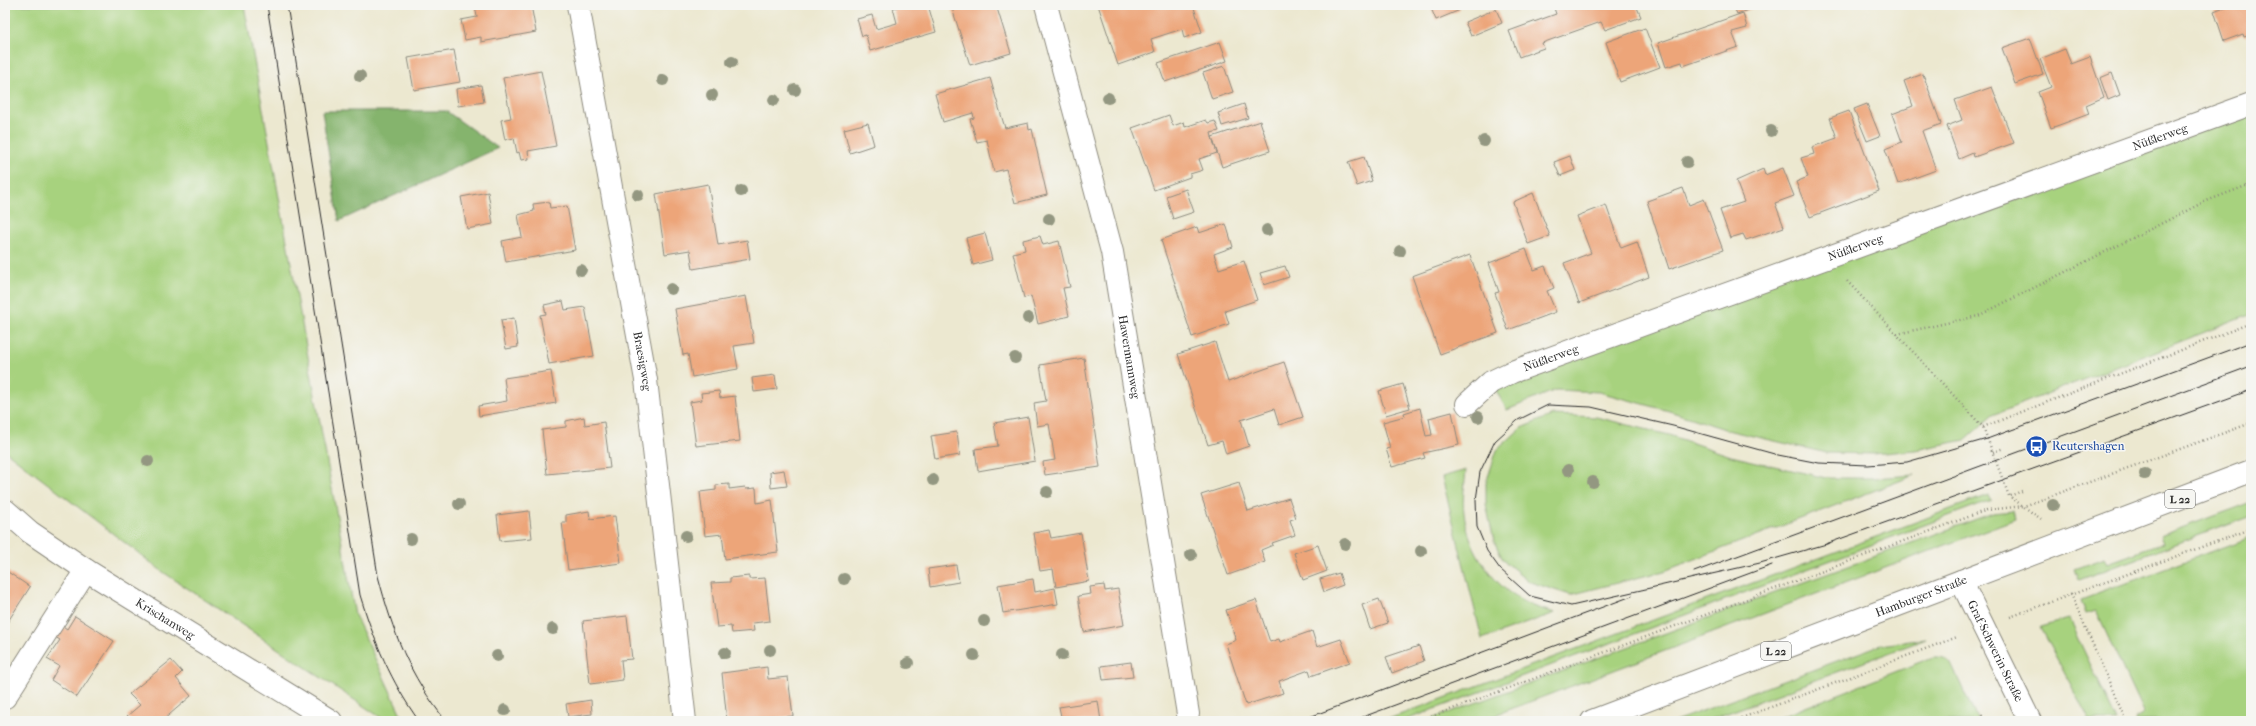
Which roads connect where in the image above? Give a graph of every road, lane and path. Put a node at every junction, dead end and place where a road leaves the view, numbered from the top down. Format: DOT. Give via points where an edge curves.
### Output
graph roads {
  1 [pos="578,5"];
  2 [pos="1046,5"];
  3 [pos="2251,104"];
  4 [pos="2251,184"];
  5 [pos="1826,259"];
  6 [pos="2251,323"];
  7 [pos="1897,334"];
  8 [pos="1467,404"];
  9 [pos="2251,423"];
  10 [pos="1983,428"];
  11 [pos="2004,448"];
  12 [pos="1992,452"];
  13 [pos="2251,471"];
  14 [pos="2022,491"];
  15 [pos="2009,496"];
  16 [pos="2024,506"];
  17 [pos="5,510"];
  18 [pos="2042,520"];
  19 [pos="2251,529"];
  20 [pos="86,570"];
  21 [pos="1961,581"];
  22 [pos="2071,594"];
  23 [pos="2025,611"];
  24 [pos="1946,642"];
  25 [pos="5,697"];
  26 [pos="1984,713"];
  27 [pos="1188,714"];
  28 [pos="331,721"];
  29 [pos="685,721"];
  30 [pos="1420,721"];
  31 [pos="1592,721"];
  32 [pos="1734,721"];
  33 [pos="1976,721"];
  34 [pos="2030,721"];
  35 [pos="2126,721"];
  1 -- 29 [label="street, Braesigweg" via="646,380"];
  2 -- 27 [label="street, Hawermannweg" via="1112,252"];
  3 -- 5 [label="street, Nüßlerweg"];
  4 -- 7 [label="path" via="2204,202 1978,316"];
  5 -- 7 [label="path"];
  5 -- 8 [label="street, Nüßlerweg" via="1512,372 1492,382"];
  6 -- 10 [label="path"];
  7 -- 10 [label="path"];
  9 -- 16 [label="path"];
  10 -- 12 [label="path"];
  11 -- 12 [label="path"];
  12 -- 15 [label="path"];
  13 -- 21 [label="street, Hamburger Straße / L 22"];
  14 -- 15 [label="path"];
  15 -- 16 [label="path"];
  16 -- 18 [label="path"];
  16 -- 30 [label="path" via="1987,510"];
  17 -- 20 [label="street, Krischanweg" via="30,532"];
  19 -- 22 [label="path"];
  20 -- 25 [label="street"];
  20 -- 28 [label="street, Krischanweg"];
  21 -- 31 [label="street, Hamburger Straße / L 22"];
  21 -- 34 [label="street, Graf-Schwerin-Straße"];
  22 -- 23 [label="path"];
  22 -- 35 [label="path"];
  24 -- 32 [label="path"];
  26 -- 33 [label="path"];
}
